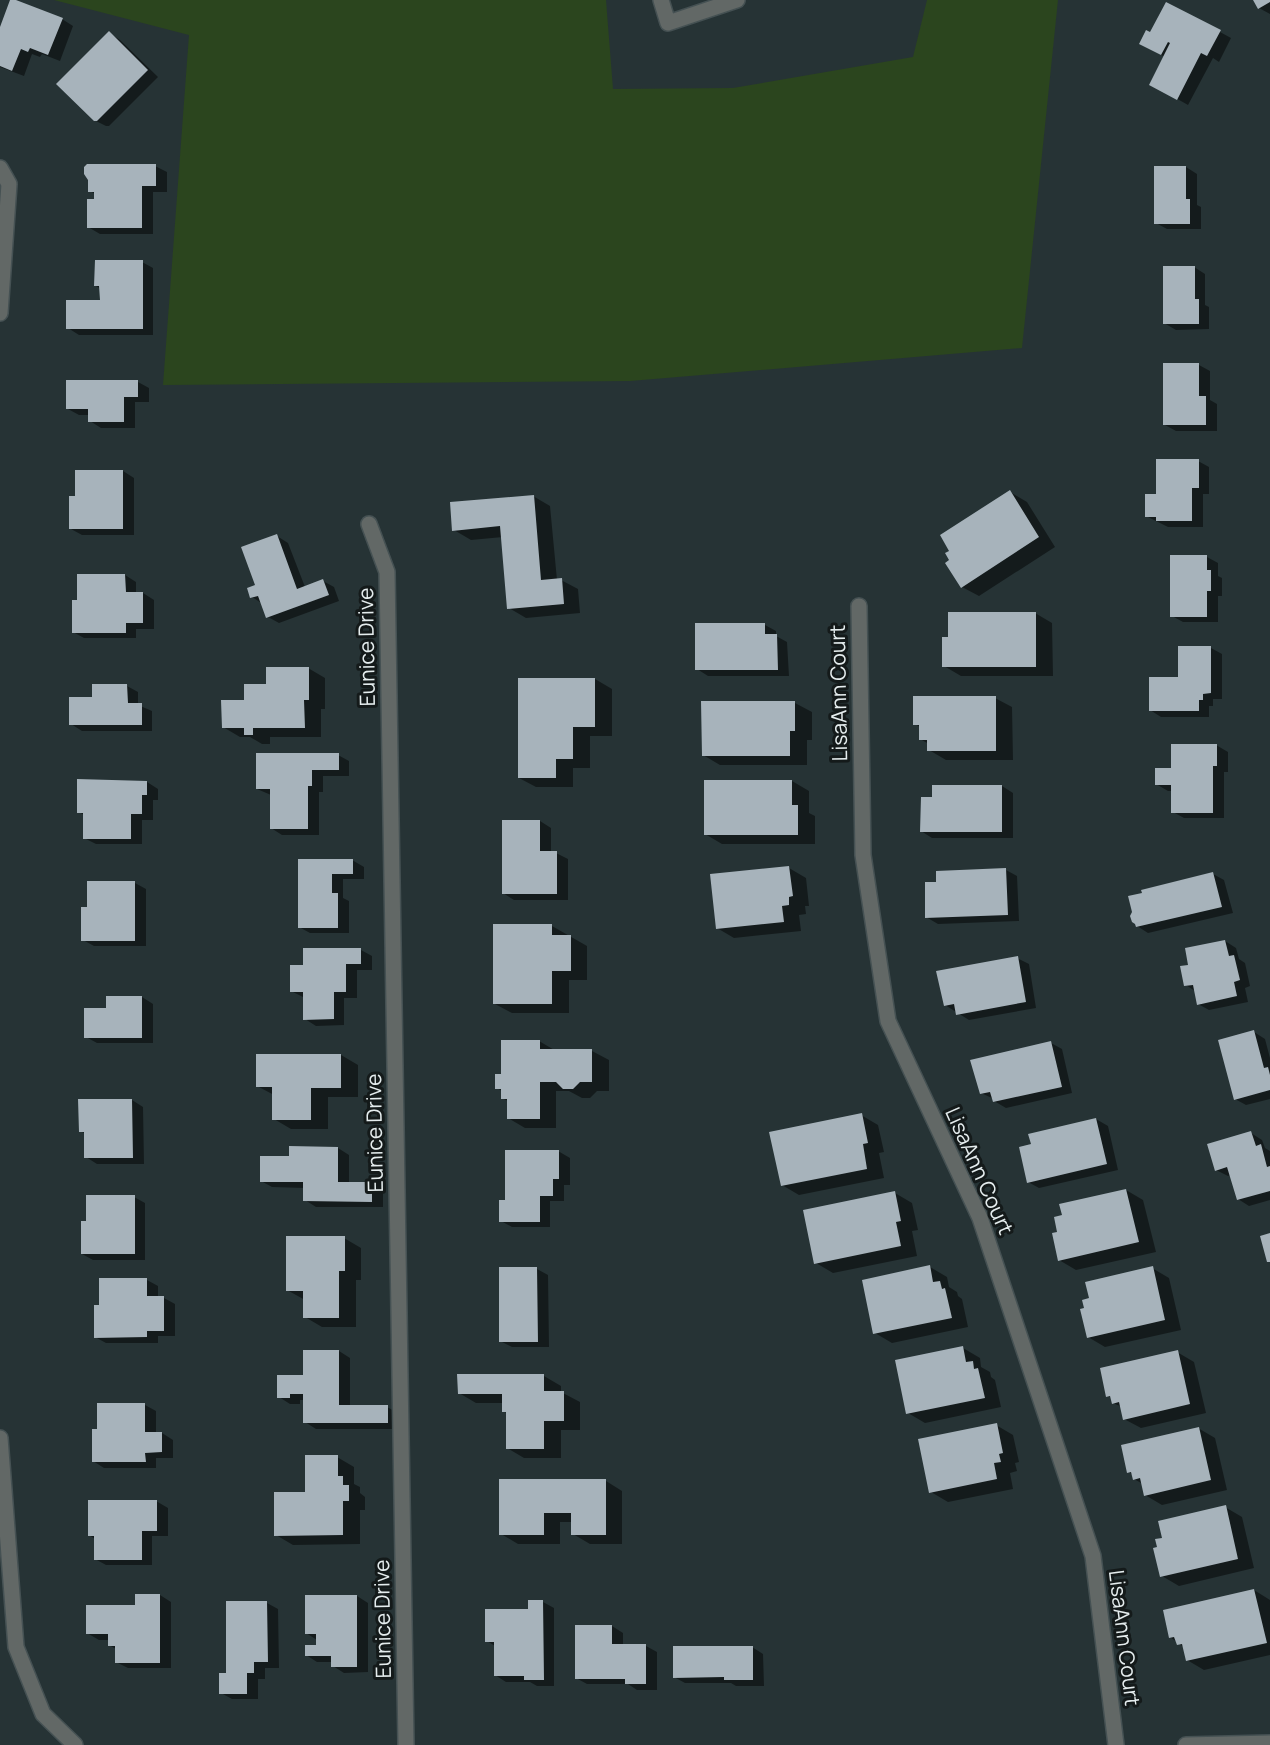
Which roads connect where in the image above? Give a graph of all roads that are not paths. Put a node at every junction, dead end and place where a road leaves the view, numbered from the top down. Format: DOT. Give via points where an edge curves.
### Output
graph roads {
  1 [pos="661,0"];
  2 [pos="737,0"];
  3 [pos="0,168"];
  4 [pos="0,313"];
  5 [pos="369,524"];
  6 [pos="859,606"];
  7 [pos="0,1438"];
  8 [pos="1270,1743"];
  9 [pos="75,1745"];
  10 [pos="406,1745"];
  11 [pos="1116,1745"];
  12 [pos="1186,1745"];
  1 -- 2 [label="street" via="668,23"];
  3 -- 4 [label="street" via="9,184"];
  5 -- 10 [label="street, Eunice Drive" via="387,572"];
  6 -- 11 [label="street, LisaAnn Court" via="862,855 888,1021 980,1218 1093,1556"];
  7 -- 9 [label="street" via="16,1647 43,1714"];
  8 -- 12 [label="street"];
}
